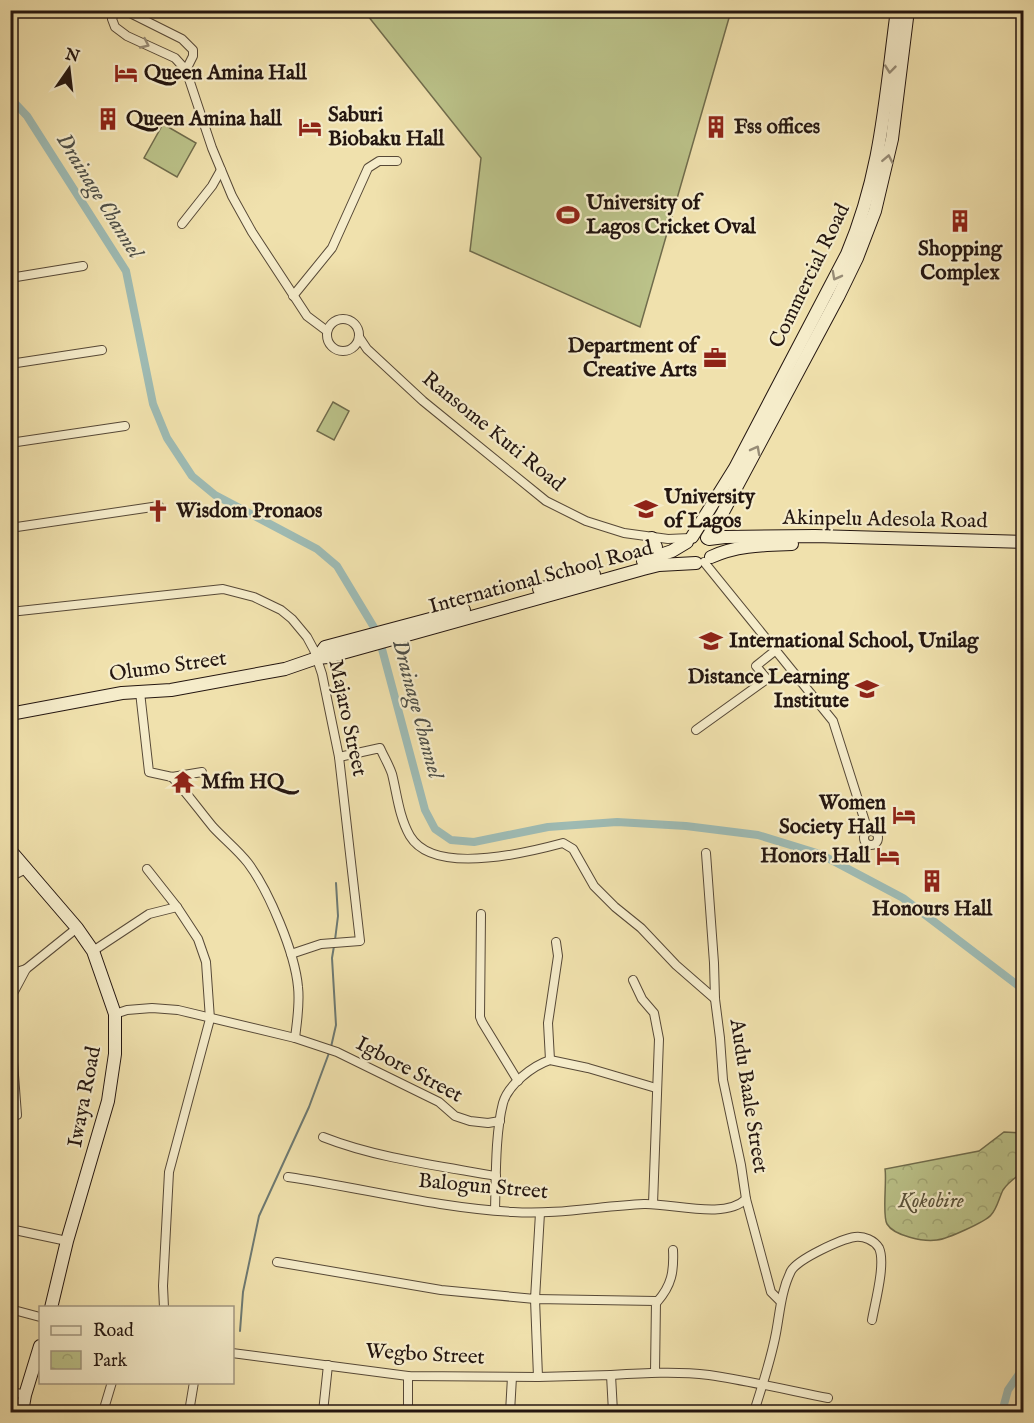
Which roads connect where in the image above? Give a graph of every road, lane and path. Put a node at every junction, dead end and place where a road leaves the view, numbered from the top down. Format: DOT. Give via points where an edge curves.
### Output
graph roads {
  1 [pos="897,10"];
  2 [pos="908,10"];
  3 [pos="113,12"];
  4 [pos="186,70"];
  5 [pos="397,161"];
  6 [pos="221,170"];
  7 [pos="182,224"];
  8 [pos="83,266"];
  9 [pos="10,278"];
  10 [pos="293,296"];
  11 [pos="327,331"];
  12 [pos="359,338"];
  13 [pos="102,350"];
  14 [pos="10,364"];
  15 [pos="125,426"];
  16 [pos="10,443"];
  17 [pos="159,506"];
  18 [pos="10,528"];
  19 [pos="652,538"];
  20 [pos="708,538"];
  21 [pos="689,539"];
  22 [pos="1023,542"];
  23 [pos="1023,549"];
  24 [pos="654,558"];
  25 [pos="704,561"];
  26 [pos="10,612"];
  27 [pos="387,636"];
  28 [pos="776,650"];
  29 [pos="323,654"];
  30 [pos="140,692"];
  31 [pos="10,714"];
  32 [pos="696,730"];
  33 [pos="339,757"];
  34 [pos="202,772"];
  35 [pos="172,777"];
  36 [pos="868,831"];
  37 [pos="10,850"];
  38 [pos="706,853"];
  39 [pos="26,869"];
  40 [pos="147,869"];
  41 [pos="10,877"];
  42 [pos="177,907"];
  43 [pos="481,914"];
  44 [pos="77,928"];
  45 [pos="556,942"];
  46 [pos="93,951"];
  47 [pos="291,954"];
  48 [pos="26,969"];
  49 [pos="10,974"];
  50 [pos="633,980"];
  51 [pos="10,999"];
  52 [pos="715,999"];
  53 [pos="115,1014"];
  54 [pos="210,1019"];
  55 [pos="10,1023"];
  56 [pos="295,1038"];
  57 [pos="550,1060"];
  58 [pos="518,1081"];
  59 [pos="656,1088"];
  60 [pos="14,1116"];
  61 [pos="500,1121"];
  62 [pos="323,1137"];
  63 [pos="496,1176"];
  64 [pos="288,1177"];
  65 [pos="746,1199"];
  66 [pos="653,1204"];
  67 [pos="495,1210"];
  68 [pos="540,1213"];
  69 [pos="10,1229"];
  70 [pos="67,1241"];
  71 [pos="673,1250"];
  72 [pos="278,1262"];
  73 [pos="535,1299"];
  74 [pos="780,1301"];
  75 [pos="657,1302"];
  76 [pos="51,1306"];
  77 [pos="164,1306"];
  78 [pos="10,1310"];
  79 [pos="39,1317"];
  80 [pos="872,1320"];
  81 [pos="39,1349"];
  82 [pos="236,1354"];
  83 [pos="328,1365"];
  84 [pos="655,1372"];
  85 [pos="612,1374"];
  86 [pos="408,1376"];
  87 [pos="512,1377"];
  88 [pos="538,1377"];
  89 [pos="112,1384"];
  90 [pos="194,1384"];
  91 [pos="764,1384"];
  92 [pos="10,1391"];
  93 [pos="25,1395"];
  94 [pos="828,1398"];
  95 [pos="22,1413"];
  96 [pos="103,1413"];
  97 [pos="189,1413"];
  98 [pos="323,1413"];
  99 [pos="408,1413"];
  100 [pos="510,1413"];
  101 [pos="613,1413"];
  102 [pos="754,1413"];
  1 -- 21 [label="street, Commercial Road, one-way" via="883,132 873,182 857,231 735,468"];
  20 -- 2 [label="street, Commercial Road, one-way" via="838,297 867,233 888,164"];
  3 -- 4 [label="street, one-way" via="118,30 175,58"];
  3 -- 4 [label="street" via="126,11 182,39 193,50"];
  4 -- 6 [label="street"];
  5 -- 10 [label="street" via="379,161 368,168 332,248"];
  6 -- 7 [label="street"];
  6 -- 10 [label="street" via="252,232"];
  8 -- 9 [label="street"];
  10 -- 11 [label="street" via="307,316"];
  11 -- 12 [label="street" via="337,320 349,320 358,329"];
  11 -- 12 [label="street" via="329,342 339,351 350,350"];
  12 -- 19 [label="street, Ransome Kuti Road" via="423,401 546,501 586,521"];
  13 -- 14 [label="street"];
  15 -- 16 [label="street"];
  17 -- 18 [label="street"];
  19 -- 21 [label="street, Ransome Kuti Road"];
  19 -- 24 [label="street" via="656,547"];
  20 -- 21 [label="street" via="702,535"];
  20 -- 22 [label="street, Akinpelu Adesola Road" via="814,536"];
  20 -- 25 [label="street" via="713,551"];
  21 -- 24 [label="street, International School Road"];
  21 -- 25 [label="street" via="686,555"];
  23 -- 25 [label="street, Akinpelu Adesola Road" via="797,544 740,548"];
  24 -- 27 [label="street, International School Road"];
  25 -- 27 [label="street, International School Road" via="659,565"];
  25 -- 28 [label="street"];
  26 -- 29 [label="street, Majaro Street" via="202,590 233,590 281,610"];
  27 -- 29 [label="street, International School Road"];
  28 -- 32 [label="street" via="756,666 767,679"];
  28 -- 36 [label="street" via="833,721"];
  29 -- 30 [label="street, Olumo Street" via="285,669"];
  29 -- 33 [label="street, Majaro Street" via="322,674"];
  30 -- 31 [label="street, Olumo Street"];
  30 -- 35 [label="street" via="149,772"];
  33 -- 47 [label="street, Majaro Street" via="360,941 328,943"];
  33 -- 52 [label="street" via="380,748 391,771 409,834 416,845 435,856 484,858 567,844 594,886"];
  34 -- 35 [label="street"];
  35 -- 47 [label="street" via="248,862"];
  37 -- 39 [label="street, Iwaya Road"];
  38 -- 52 [label="street, Audu Baale Street"];
  39 -- 41 [label="street"];
  39 -- 44 [label="street, Iwaya Road"];
  40 -- 42 [label="street"];
  42 -- 46 [label="street" via="149,914"];
  42 -- 54 [label="street" via="198,939 206,962"];
  43 -- 58 [label="street" via="480,1017"];
  44 -- 46 [label="street, Iwaya Road"];
  44 -- 48 [label="street"];
  45 -- 57 [label="street" via="558,956 548,1023"];
  46 -- 53 [label="street, Iwaya Road"];
  47 -- 56 [label="street" via="298,990"];
  48 -- 49 [label="street"];
  48 -- 51 [label="street"];
  50 -- 59 [label="street" via="654,1013 658,1039"];
  52 -- 65 [label="street, Audu Baale Street" via="723,1080"];
  53 -- 54 [label="street, Igbore Street" via="168,1009"];
  53 -- 70 [label="street, Iwaya Road" via="116,1054 108,1101"];
  54 -- 56 [label="street, Igbore Street"];
  54 -- 77 [label="street" via="169,1172"];
  55 -- 60 [label="street"];
  56 -- 61 [label="street, Igbore Street" via="337,1052 439,1102 455,1116 470,1121"];
  57 -- 58 [label="street"];
  57 -- 59 [label="street"];
  58 -- 61 [label="street" via="503,1102"];
  59 -- 66 [label="street"];
  61 -- 63 [label="street"];
  62 -- 63 [label="street" via="353,1149"];
  63 -- 67 [label="street"];
  64 -- 67 [label="street, Balogun Street"];
  65 -- 66 [label="street, Balogun Street" via="740,1205 725,1208"];
  65 -- 74 [label="street, Audu Baale Street" via="771,1292"];
  66 -- 68 [label="street, Balogun Street"];
  67 -- 68 [label="street, Balogun Street"];
  68 -- 73 [label="street"];
  69 -- 70 [label="street"];
  70 -- 76 [label="street, Iwaya Road"];
  71 -- 75 [label="street" via="674,1273"];
  72 -- 73 [label="street" via="441,1290"];
  73 -- 75 [label="street"];
  73 -- 88 [label="street"];
  74 -- 80 [label="street" via="797,1264 849,1239 864,1238 878,1247 882,1258"];
  74 -- 91 [label="street"];
  75 -- 84 [label="street"];
  78 -- 79 [label="street"];
  81 -- 93 [label="street"];
  82 -- 83 [label="street, Wegbo Street"];
  83 -- 86 [label="street, Wegbo Street"];
  83 -- 98 [label="street"];
  84 -- 85 [label="street, Wegbo Street"];
  84 -- 91 [label="street, Wegbo Street"];
  85 -- 88 [label="street, Wegbo Street"];
  85 -- 101 [label="street"];
  86 -- 87 [label="street, Wegbo Street"];
  86 -- 99 [label="street"];
  87 -- 88 [label="street, Wegbo Street"];
  87 -- 100 [label="street"];
  89 -- 96 [label="street"];
  90 -- 97 [label="street"];
  91 -- 94 [label="street, Wegbo Street"];
  91 -- 102 [label="street"];
  92 -- 93 [label="street"];
  93 -- 95 [label="street"];
}
